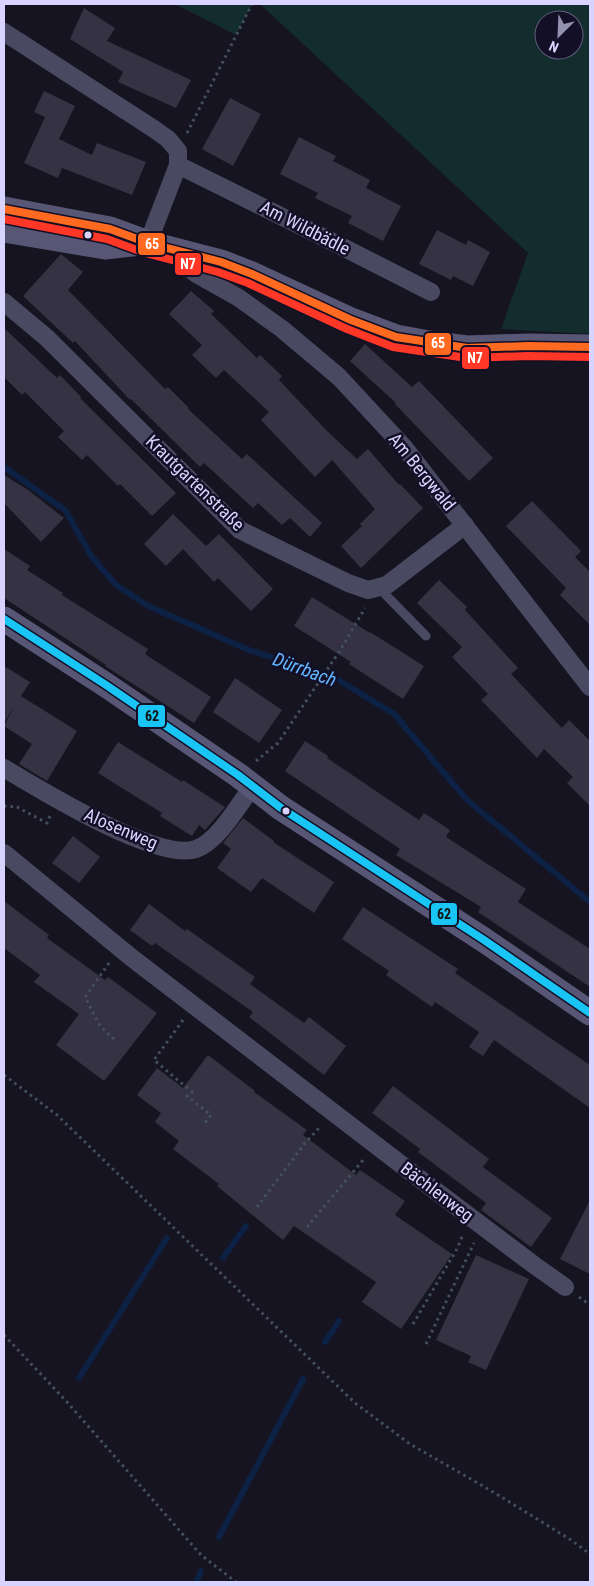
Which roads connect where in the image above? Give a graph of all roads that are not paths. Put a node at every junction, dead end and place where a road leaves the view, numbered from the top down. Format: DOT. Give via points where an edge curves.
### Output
graph roads {
  1 [pos="4,32"];
  2 [pos="178,158"];
  3 [pos="4,209"];
  4 [pos="4,230"];
  5 [pos="148,243"];
  6 [pos="180,250"];
  7 [pos="431,292"];
  8 [pos="4,302"];
  9 [pos="590,347"];
  10 [pos="465,525"];
  11 [pos="373,589"];
  12 [pos="4,619"];
  13 [pos="426,636"];
  14 [pos="590,687"];
  15 [pos="4,768"];
  16 [pos="245,781"];
  17 [pos="4,853"];
  18 [pos="590,1014"];
  19 [pos="565,1287"];
  1 -- 2 [label="street, Am Wildbädle" via="168,139"];
  2 -- 5 [label="street"];
  2 -- 7 [label="street, Am Wildbädle"];
  3 -- 5 [label="main road" via="110,229"];
  4 -- 5 [label="main road" via="105,247"];
  5 -- 6 [label="main road"];
  6 -- 9 [label="main road" via="244,271 351,320 396,336 466,348"];
  6 -- 10 [label="street, Am Bergwald" via="186,266 268,318 339,377 402,446"];
  8 -- 11 [label="street, Krautgartenstraße" via="53,345 240,530 348,583"];
  10 -- 11 [label="street" via="387,585"];
  10 -- 14 [label="street, Am Bergwald"];
  11 -- 13 [label="lane"];
  12 -- 16 [label="main road"];
  15 -- 16 [label="street, Alosenweg" via="92,818 148,843 170,849 194,849 212,840"];
  16 -- 18 [label="main road"];
  17 -- 19 [label="street, Bächlenweg" via="194,1006"];
}
